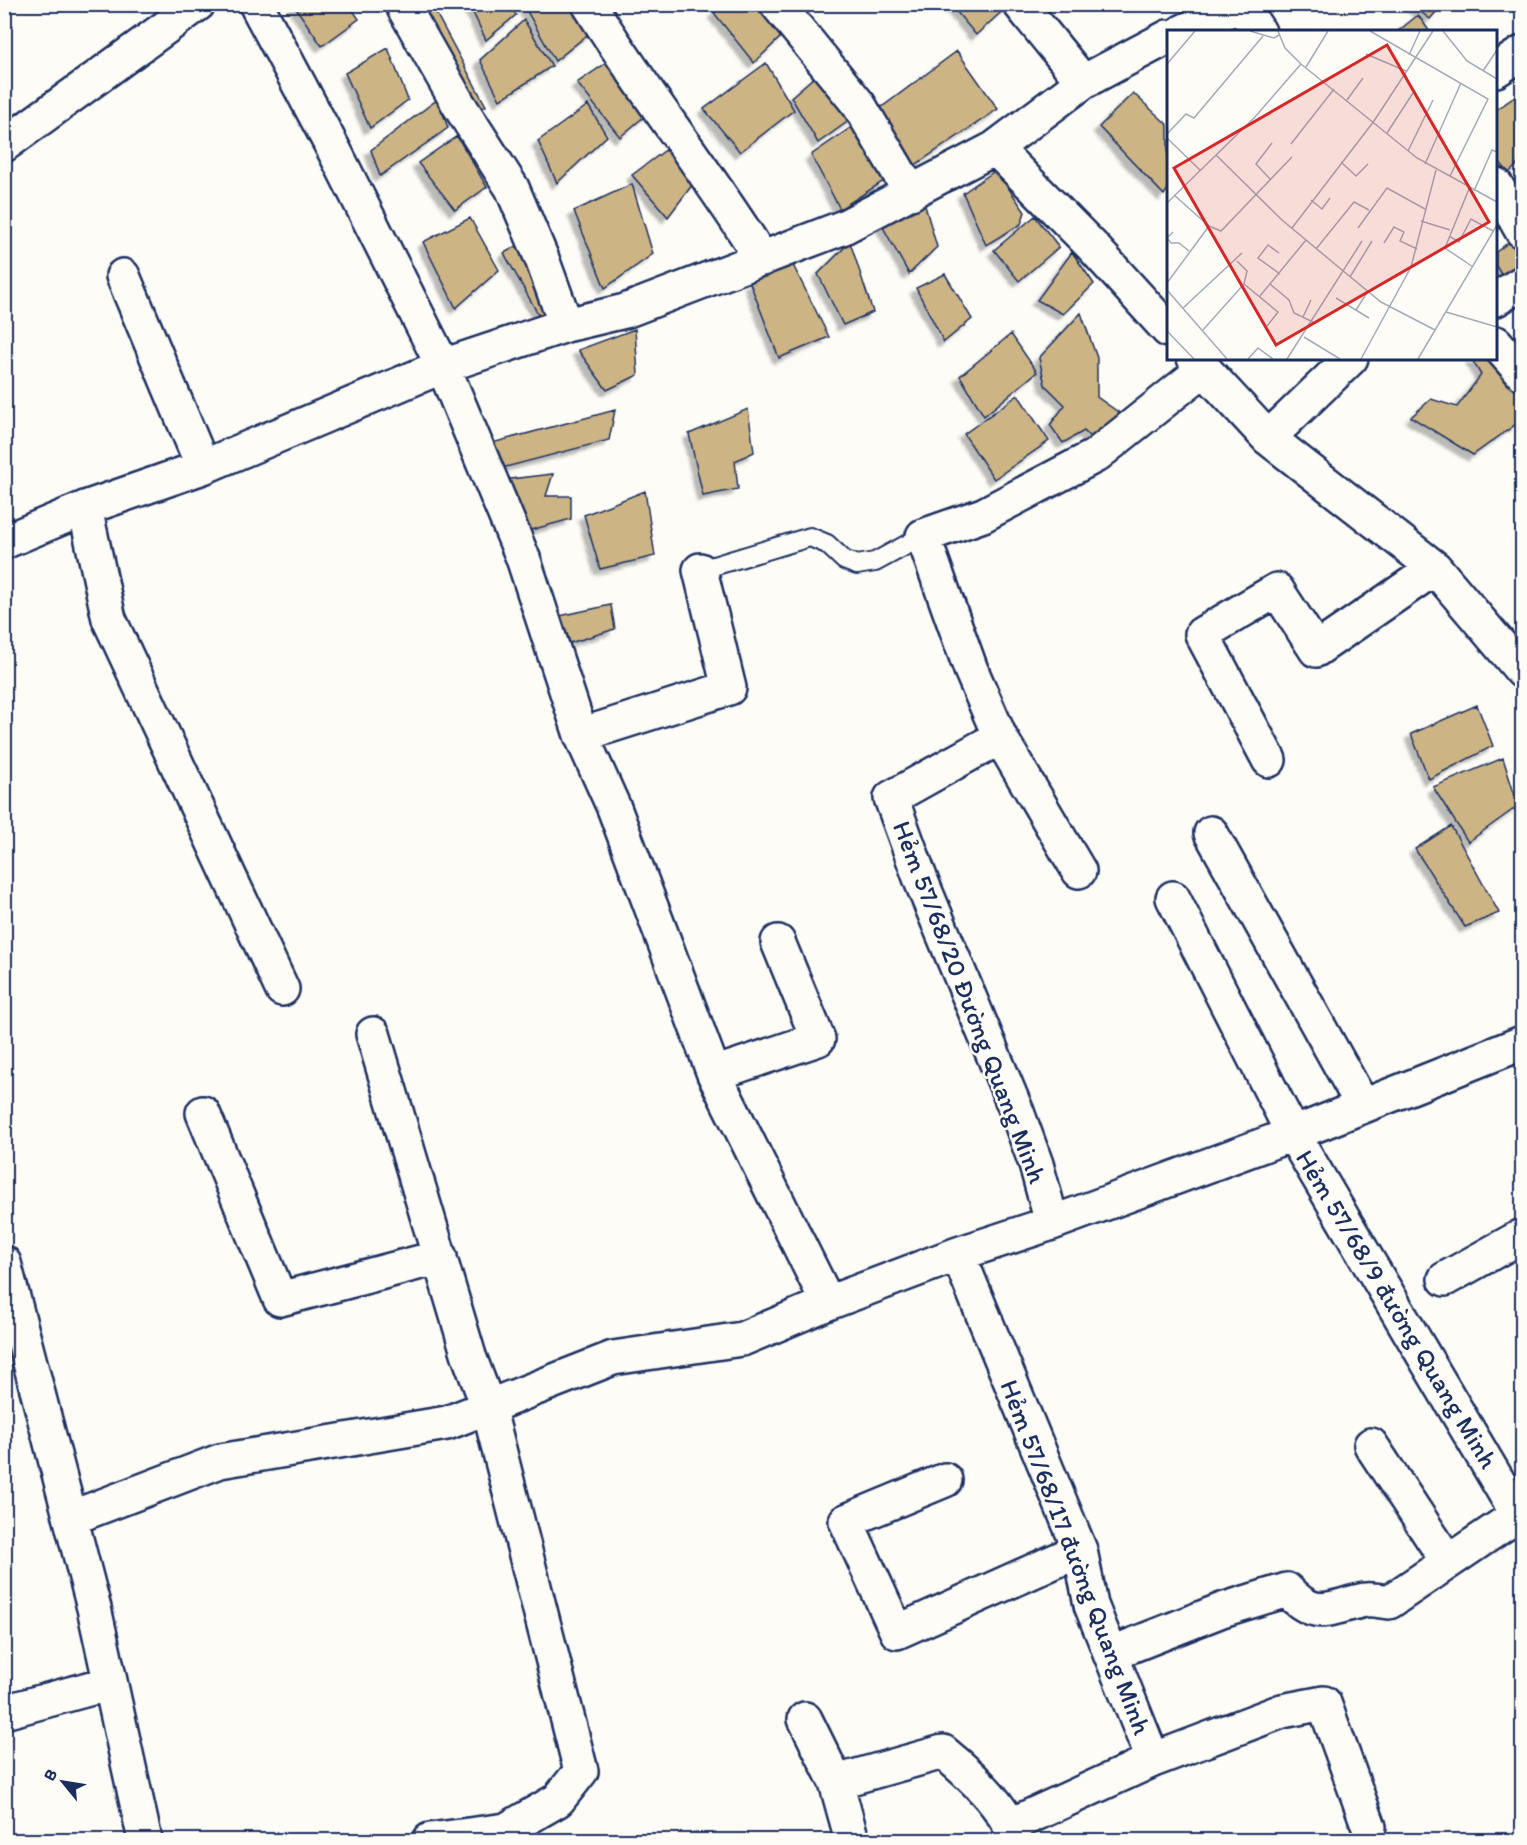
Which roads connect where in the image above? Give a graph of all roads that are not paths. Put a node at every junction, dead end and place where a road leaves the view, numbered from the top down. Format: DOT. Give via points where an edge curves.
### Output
graph roads {
  1 [pos="198,4"];
  2 [pos="256,4"];
  3 [pos="589,4"];
  4 [pos="777,4"];
  5 [pos="1020,4"];
  6 [pos="1242,5"];
  7 [pos="404,8"];
  8 [pos="1186,30"];
  9 [pos="1258,30"];
  10 [pos="1167,39"];
  11 [pos="1522,53"];
  12 [pos="1497,69"];
  13 [pos="1083,82"];
  14 [pos="4,145"];
  15 [pos="995,148"];
  16 [pos="1497,187"];
  17 [pos="911,193"];
  18 [pos="1522,231"];
  19 [pos="762,259"];
  20 [pos="123,276"];
  21 [pos="1522,284"];
  22 [pos="1497,297"];
  23 [pos="566,325"];
  24 [pos="1167,329"];
  25 [pos="1497,344"];
  26 [pos="1349,360"];
  27 [pos="1199,364"];
  28 [pos="443,366"];
  29 [pos="1522,373"];
  30 [pos="1268,438"];
  31 [pos="203,466"];
  32 [pos="85,508"];
  33 [pos="924,536"];
  34 [pos="4,543"];
  35 [pos="1435,568"];
  36 [pos="700,570"];
  37 [pos="1522,670"];
  38 [pos="581,735"];
  39 [pos="1000,737"];
  40 [pos="1269,760"];
  41 [pos="1211,833"];
  42 [pos="1079,871"];
  43 [pos="1173,898"];
  44 [pos="778,942"];
  45 [pos="282,989"];
  46 [pos="373,1034"];
  47 [pos="1522,1043"];
  48 [pos="714,1074"];
  49 [pos="1363,1106"];
  50 [pos="203,1113"];
  51 [pos="1293,1134"];
  52 [pos="1052,1223"];
  53 [pos="1522,1236"];
  54 [pos="958,1254"];
  55 [pos="440,1257"];
  56 [pos="4,1263"];
  57 [pos="1445,1279"];
  58 [pos="828,1303"];
  59 [pos="488,1406"];
  60 [pos="1371,1445"];
  61 [pos="945,1480"];
  62 [pos="71,1518"];
  63 [pos="1521,1518"];
  64 [pos="1080,1550"];
  65 [pos="1448,1562"];
  66 [pos="1110,1654"];
  67 [pos="110,1683"];
  68 [pos="4,1712"];
  69 [pos="805,1719"];
  70 [pos="1153,1761"];
  71 [pos="836,1782"];
  72 [pos="1369,1827"];
  73 [pos="1013,1833"];
  74 [pos="508,1835"];
  75 [pos="145,1840"];
  76 [pos="430,1840"];
  77 [pos="852,1840"];
  1 -- 14 [label="street"];
  2 -- 28 [label="street"];
  3 -- 19 [label="street" via="627,67 721,194"];
  4 -- 17 [label="street" via="859,105"];
  5 -- 13 [label="street"];
  6 -- 8 [label="street"];
  6 -- 9 [label="street"];
  7 -- 23 [label="street" via="512,188"];
  10 -- 13 [label="street"];
  11 -- 12 [label="street"];
  13 -- 15 [label="street"];
  15 -- 17 [label="street"];
  15 -- 24 [label="street"];
  16 -- 18 [label="street"];
  17 -- 19 [label="street" via="844,227"];
  19 -- 23 [label="street" via="625,311"];
  20 -- 31 [label="street"];
  21 -- 22 [label="street"];
  23 -- 28 [label="street"];
  25 -- 29 [label="street"];
  26 -- 30 [label="street"];
  27 -- 30 [label="street"];
  27 -- 33 [label="street" via="1095,456 983,515"];
  28 -- 31 [label="street"];
  28 -- 38 [label="street" via="523,558"];
  30 -- 35 [label="street"];
  31 -- 32 [label="street"];
  32 -- 34 [label="street"];
  32 -- 45 [label="street" via="109,619"];
  33 -- 36 [label="lane" via="875,562 857,565 844,560 828,544 810,537"];
  33 -- 39 [label="street" via="971,670"];
  35 -- 37 [label="street"];
  35 -- 40 [label="street" via="1317,650 1277,590 1202,634"];
  36 -- 38 [label="street" via="729,688"];
  38 -- 48 [label="street" via="614,808"];
  39 -- 42 [label="street"];
  39 -- 52 [label="street, Hẻm 57/68/20 Đường Quang Minh" via="891,798 1017,1112"];
  41 -- 49 [label="street"];
  43 -- 51 [label="street, Hẻm 57/68/9 đường Quang Minh"];
  44 -- 48 [label="street" via="818,1039"];
  46 -- 55 [label="street"];
  47 -- 49 [label="street"];
  48 -- 58 [label="street"];
  49 -- 51 [label="street"];
  50 -- 55 [label="street" via="280,1299"];
  51 -- 52 [label="street"];
  51 -- 63 [label="street, Hẻm 57/68/9 đường Quang Minh"];
  52 -- 54 [label="street"];
  53 -- 57 [label="street"];
  54 -- 58 [label="street"];
  54 -- 64 [label="street, Hẻm 57/68/17 đường Quang Minh"];
  55 -- 59 [label="street"];
  56 -- 62 [label="street"];
  58 -- 59 [label="street" via="742,1339 613,1358"];
  59 -- 62 [label="street" via="447,1423 220,1461"];
  59 -- 74 [label="street" via="581,1771 558,1800"];
  60 -- 65 [label="street"];
  61 -- 64 [label="street" via="846,1521 897,1632"];
  62 -- 67 [label="street"];
  63 -- 65 [label="street"];
  64 -- 66 [label="street, Hẻm 57/68/17 đường Quang Minh" via="1091,1605"];
  65 -- 66 [label="street" via="1389,1602 1367,1599 1332,1611 1302,1606 1287,1590 1222,1610"];
  66 -- 70 [label="street, Hẻm 57/68/17 đường Quang Minh"];
  67 -- 68 [label="street"];
  67 -- 75 [label="street"];
  69 -- 71 [label="street"];
  70 -- 72 [label="street, Hẻm 57/68/17 đường Quang Minh" via="1282,1711 1324,1703"];
  70 -- 73 [label="street, Hẻm 57/68/17 đường Quang Minh"];
  71 -- 73 [label="street" via="943,1752 968,1772"];
  71 -- 77 [label="street"];
  74 -- 76 [label="street"];
}
